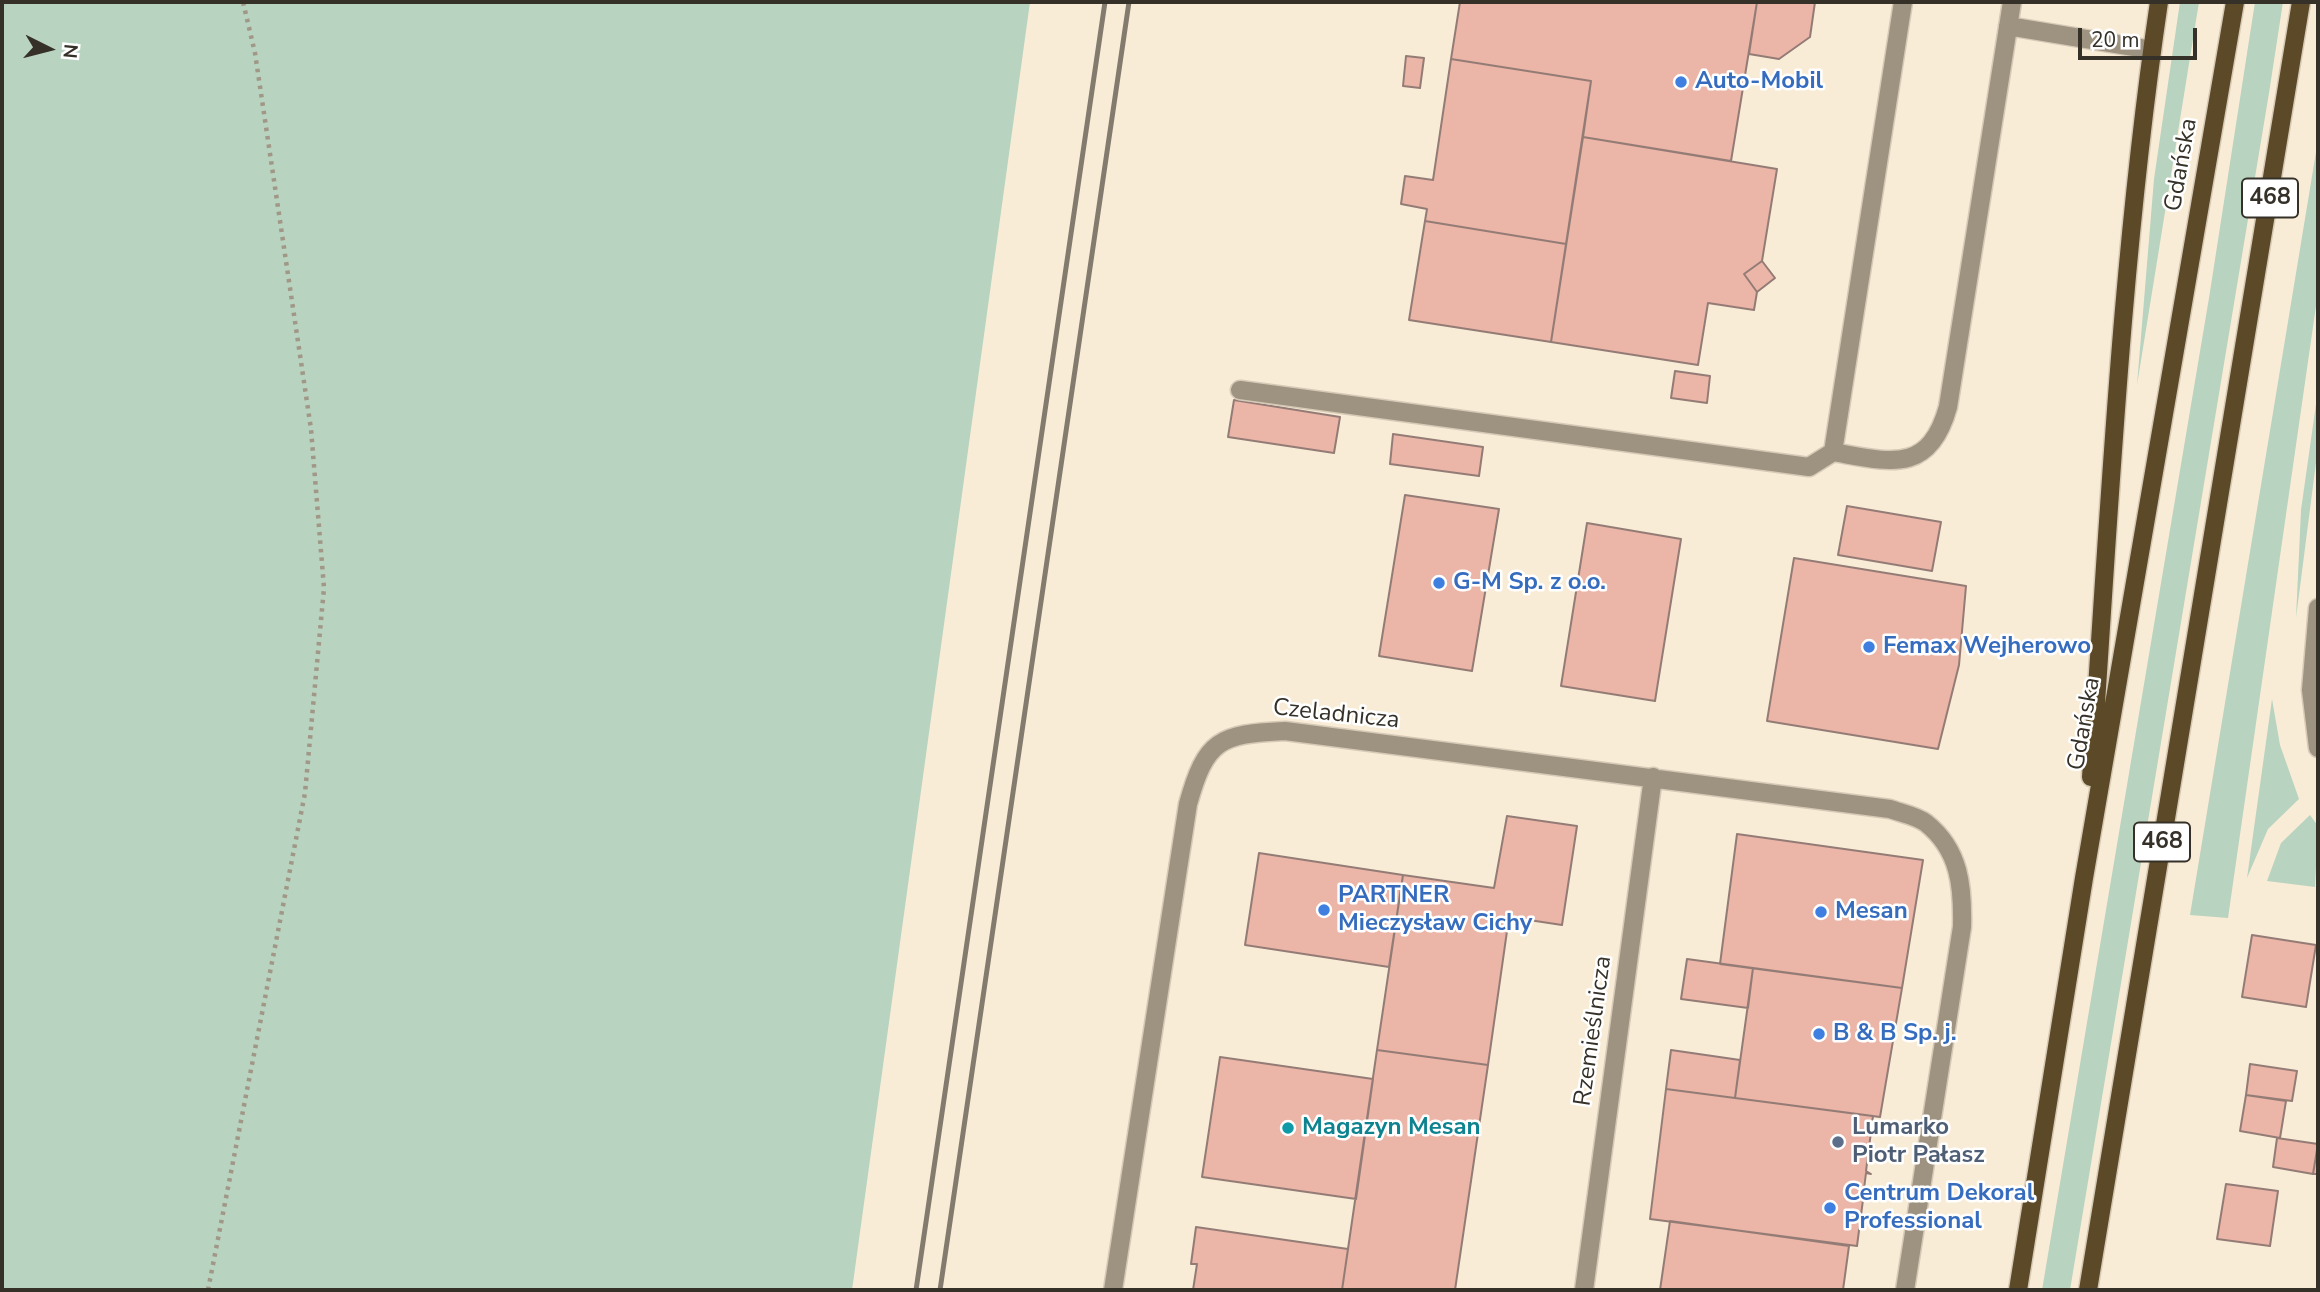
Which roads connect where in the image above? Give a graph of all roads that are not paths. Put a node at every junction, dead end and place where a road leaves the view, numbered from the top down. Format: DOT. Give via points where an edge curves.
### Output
graph roads {
  1 [pos="1903,2"];
  2 [pos="2012,2"];
  3 [pos="2159,2"];
  4 [pos="2235,2"];
  5 [pos="2301,2"];
  6 [pos="2008,26"];
  7 [pos="2152,50"];
  8 [pos="1240,390"];
  9 [pos="1833,452"];
  10 [pos="2318,608"];
  11 [pos="2318,748"];
  12 [pos="1653,778"];
  13 [pos="2084,878"];
  14 [pos="1113,1290"];
  15 [pos="1584,1290"];
  16 [pos="1905,1290"];
  17 [pos="2018,1290"];
  18 [pos="2088,1290"];
  1 -- 9 [label="street"];
  2 -- 6 [label="street"];
  3 -- 7 [label="main road"];
  4 -- 13 [label="main road, Gdańska"];
  5 -- 18 [label="main road, 468"];
  6 -- 7 [label="street"];
  6 -- 9 [label="street" via="1941,432 1924,452 1907,461"];
  7 -- 13 [label="main road" via="2126,268"];
  8 -- 9 [label="street" via="1809,467"];
  10 -- 11 [label="street" via="2311,690"];
  12 -- 14 [label="street, Czeladnicza" via="1285,731 1247,733 1216,743 1197,770 1188,804"];
  12 -- 15 [label="street, Rzemieślnicza"];
  12 -- 16 [label="street, Czeladnicza" via="1890,808 1925,822 1951,851 1963,887 1962,927"];
  13 -- 17 [label="main road, Gdańska"];
}
